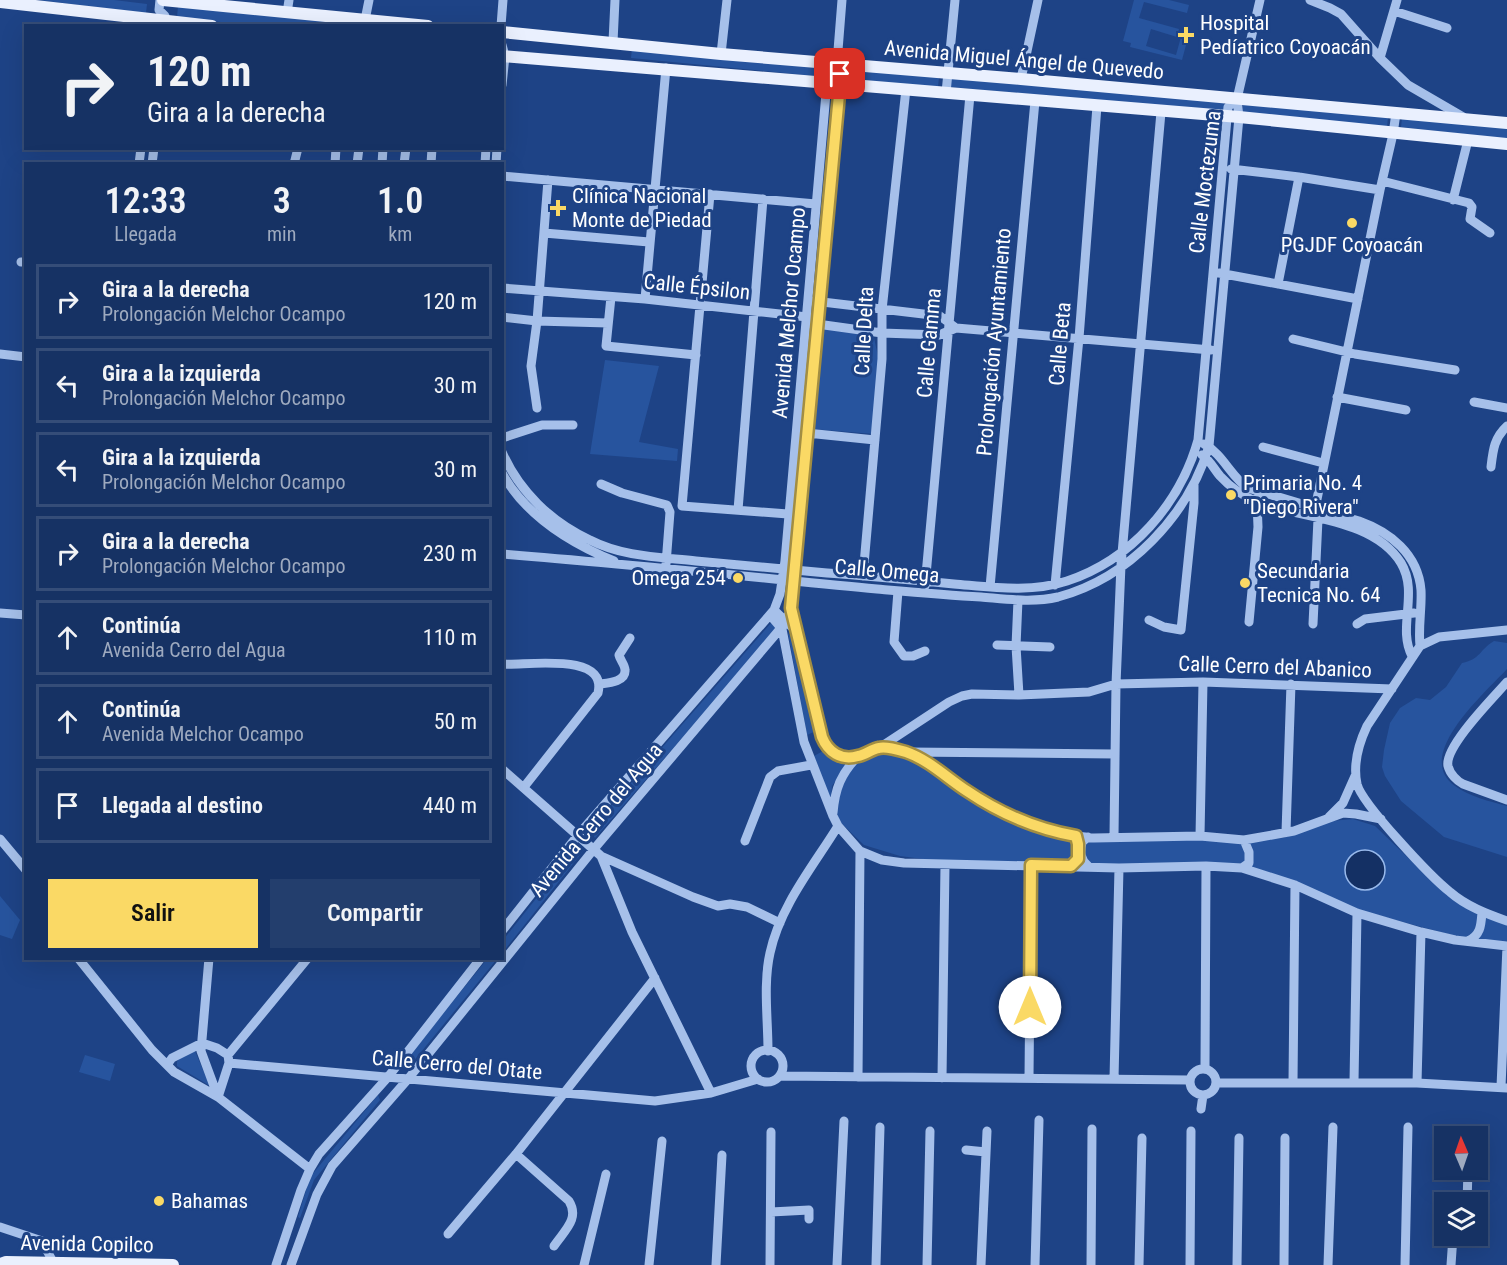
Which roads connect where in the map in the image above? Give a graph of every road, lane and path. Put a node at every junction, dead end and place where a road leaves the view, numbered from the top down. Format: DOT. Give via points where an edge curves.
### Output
graph roads {
  1 [pos="289,0"];
  2 [pos="369,0"];
  3 [pos="503,0"];
  4 [pos="615,0"];
  5 [pos="727,0"];
  6 [pos="842,0"];
  7 [pos="955,0"];
  8 [pos="1038,0"];
  9 [pos="1260,0"];
  10 [pos="1310,0"];
  11 [pos="1397,0"];
  12 [pos="20,2"];
  13 [pos="0,3"];
  14 [pos="1394,11"];
  15 [pos="286,13"];
  16 [pos="159,14"];
  17 [pos="365,20"];
  18 [pos="204,24"];
  19 [pos="407,24"];
  20 [pos="501,24"];
  21 [pos="1447,28"];
  22 [pos="504,32"];
  23 [pos="613,42"];
  24 [pos="504,53"];
  25 [pos="721,54"];
  26 [pos="1380,58"];
  27 [pos="837,63"];
  28 [pos="666,68"];
  29 [pos="948,73"];
  30 [pos="1021,78"];
  31 [pos="827,82"];
  32 [pos="840,84"];
  33 [pos="906,89"];
  34 [pos="945,93"];
  35 [pos="970,95"];
  36 [pos="1237,99"];
  37 [pos="1035,101"];
  38 [pos="1097,106"];
  39 [pos="1161,112"];
  40 [pos="1396,114"];
  41 [pos="1233,117"];
  42 [pos="1466,119"];
  43 [pos="1507,123"];
  44 [pos="1393,134"];
  45 [pos="1468,140"];
  46 [pos="1507,144"];
  47 [pos="1223,168"];
  48 [pos="1234,169"];
  49 [pos="504,176"];
  50 [pos="1299,177"];
  51 [pos="548,180"];
  52 [pos="1381,185"];
  53 [pos="654,189"];
  54 [pos="710,194"];
  55 [pos="763,199"];
  56 [pos="1453,200"];
  57 [pos="816,204"];
  58 [pos="544,233"];
  59 [pos="1490,233"];
  60 [pos="649,242"];
  61 [pos="1212,272"];
  62 [pos="1224,274"];
  63 [pos="1278,284"];
  64 [pos="504,288"];
  65 [pos="540,291"];
  66 [pos="610,297"];
  67 [pos="645,299"];
  68 [pos="1358,299"];
  69 [pos="808,301"];
  70 [pos="819,302"];
  71 [pos="700,306"];
  72 [pos="882,310"];
  73 [pos="755,311"];
  74 [pos="504,317"];
  75 [pos="807,317"];
  76 [pos="537,321"];
  77 [pos="608,323"];
  78 [pos="817,324"];
  79 [pos="951,328"];
  80 [pos="1013,332"];
  81 [pos="882,333"];
  82 [pos="1079,338"];
  83 [pos="1293,339"];
  84 [pos="1142,344"];
  85 [pos="1205,350"];
  86 [pos="1217,351"];
  87 [pos="1347,352"];
  88 [pos="0,354"];
  89 [pos="696,355"];
  90 [pos="24,357"];
  91 [pos="1455,370"];
  92 [pos="1337,397"];
  93 [pos="1474,402"];
  94 [pos="537,408"];
  95 [pos="1507,408"];
  96 [pos="1406,410"];
  97 [pos="573,425"];
  98 [pos="1507,426"];
  99 [pos="807,433"];
  100 [pos="504,437"];
  101 [pos="875,440"];
  102 [pos="1198,440"];
  103 [pos="1209,446"];
  104 [pos="1263,447"];
  105 [pos="1195,451"];
  106 [pos="504,456"];
  107 [pos="1206,457"];
  108 [pos="1323,463"];
  109 [pos="1491,467"];
  110 [pos="504,476"];
  111 [pos="1194,483"];
  112 [pos="601,484"];
  113 [pos="1258,497"];
  114 [pos="1315,508"];
  115 [pos="738,510"];
  116 [pos="788,514"];
  117 [pos="1318,519"];
  118 [pos="1122,552"];
  119 [pos="504,554"];
  120 [pos="666,558"];
  121 [pos="622,564"];
  122 [pos="1121,565"];
  123 [pos="665,568"];
  124 [pos="783,569"];
  125 [pos="794,570"];
  126 [pos="862,576"];
  127 [pos="782,580"];
  128 [pos="793,580"];
  129 [pos="925,582"];
  130 [pos="1055,585"];
  131 [pos="990,587"];
  132 [pos="898,591"];
  133 [pos="1409,591"];
  134 [pos="1421,591"];
  135 [pos="924,593"];
  136 [pos="1018,600"];
  137 [pos="791,608"];
  138 [pos="772,612"];
  139 [pos="1409,612"];
  140 [pos="0,613"];
  141 [pos="1420,613"];
  142 [pos="24,615"];
  143 [pos="1149,620"];
  144 [pos="1249,622"];
  145 [pos="1314,624"];
  146 [pos="1357,624"];
  147 [pos="784,625"];
  148 [pos="1507,630"];
  149 [pos="796,631"];
  150 [pos="630,638"];
  151 [pos="997,645"];
  152 [pos="1016,646"];
  153 [pos="1420,646"];
  154 [pos="1050,647"];
  155 [pos="925,651"];
  156 [pos="1412,656"];
  157 [pos="504,664"];
  158 [pos="1203,681"];
  159 [pos="1507,682"];
  160 [pos="600,684"];
  161 [pos="1116,684"];
  162 [pos="1291,684"];
  163 [pos="1392,689"];
  164 [pos="1019,695"];
  165 [pos="822,737"];
  166 [pos="804,742"];
  167 [pos="879,748"];
  168 [pos="906,752"];
  169 [pos="1115,754"];
  170 [pos="858,756"];
  171 [pos="812,765"];
  172 [pos="504,771"];
  173 [pos="1356,774"];
  174 [pos="524,787"];
  175 [pos="1507,800"];
  176 [pos="833,816"];
  177 [pos="1329,817"];
  178 [pos="1381,819"];
  179 [pos="838,826"];
  180 [pos="1286,832"];
  181 [pos="578,835"];
  182 [pos="1076,836"];
  183 [pos="1114,836"];
  184 [pos="1200,836"];
  185 [pos="1088,837"];
  186 [pos="0,839"];
  187 [pos="1244,840"];
  188 [pos="745,841"];
  189 [pos="860,851"];
  190 [pos="597,852"];
  191 [pos="945,865"];
  192 [pos="1031,865"];
  193 [pos="1071,866"];
  194 [pos="1088,866"];
  195 [pos="1206,866"];
  196 [pos="24,868"];
  197 [pos="1119,868"];
  198 [pos="1242,868"];
  199 [pos="1294,885"];
  200 [pos="1482,912"];
  201 [pos="1357,913"];
  202 [pos="1507,921"];
  203 [pos="780,923"];
  204 [pos="504,928"];
  205 [pos="1421,932"];
  206 [pos="1468,941"];
  207 [pos="1507,946"];
  208 [pos="80,960"];
  209 [pos="209,960"];
  210 [pos="306,960"];
  211 [pos="479,960"];
  212 [pos="655,978"];
  213 [pos="202,1043"];
  214 [pos="768,1051"];
  215 [pos="228,1059"];
  216 [pos="167,1065"];
  217 [pos="1204,1068"];
  218 [pos="780,1076"];
  219 [pos="388,1077"];
  220 [pos="858,1077"];
  221 [pos="942,1078"];
  222 [pos="1029,1078"];
  223 [pos="408,1079"];
  224 [pos="758,1079"];
  225 [pos="1114,1079"];
  226 [pos="1189,1080"];
  227 [pos="1293,1082"];
  228 [pos="1354,1082"];
  229 [pos="1216,1083"];
  230 [pos="1417,1083"];
  231 [pos="1504,1087"];
  232 [pos="711,1093"];
  233 [pos="565,1094"];
  234 [pos="1203,1095"];
  235 [pos="218,1097"];
  236 [pos="1201,1109"];
  237 [pos="1039,1120"];
  238 [pos="844,1121"];
  239 [pos="880,1127"];
  240 [pos="1333,1127"];
  241 [pos="1408,1127"];
  242 [pos="1092,1129"];
  243 [pos="930,1131"];
  244 [pos="987,1131"];
  245 [pos="1191,1131"];
  246 [pos="771,1132"];
  247 [pos="1142,1138"];
  248 [pos="1239,1138"];
  249 [pos="1285,1138"];
  250 [pos="662,1141"];
  251 [pos="966,1150"];
  252 [pos="986,1152"];
  253 [pos="516,1154"];
  254 [pos="722,1155"];
  255 [pos="310,1168"];
  256 [pos="606,1174"];
  257 [pos="771,1212"];
  258 [pos="809,1219"];
  259 [pos="0,1227"];
  260 [pos="448,1234"];
  261 [pos="554,1246"];
  262 [pos="1451,1246"];
  263 [pos="53,1262"];
  264 [pos="651,1263"];
  265 [pos="0,1264"];
  266 [pos="98,1264"];
  267 [pos="136,1265"];
  268 [pos="173,1265"];
  269 [pos="276,1265"];
  270 [pos="291,1265"];
  271 [pos="584,1265"];
  272 [pos="716,1265"];
  273 [pos="770,1265"];
  274 [pos="837,1265"];
  275 [pos="876,1265"];
  276 [pos="927,1265"];
  277 [pos="981,1265"];
  278 [pos="1035,1265"];
  279 [pos="1090,1265"];
  280 [pos="1139,1265"];
  281 [pos="1190,1265"];
  282 [pos="1237,1265"];
  283 [pos="1284,1265"];
  284 [pos="1328,1265"];
  285 [pos="1406,1265"];
  286 [pos="1451,1265"];
  1 -- 15 [label="street"];
  2 -- 17 [label="street"];
  3 -- 20 [label="street"];
  4 -- 23 [label="street"];
  5 -- 25 [label="street"];
  6 -- 27 [label="street, Avenida Melchor Ocampo"];
  7 -- 29 [label="street"];
  8 -- 30 [label="street"];
  9 -- 36 [label="street, Calle Moctezuma"];
  10 -- 26 [label="street" via="1341,14"];
  11 -- 14 [label="street"];
  12 -- 13 [label="main road"];
  12 -- 16 [label="main road"];
  14 -- 21 [label="street"];
  14 -- 26 [label="street"];
  15 -- 16 [label="main road"];
  15 -- 17 [label="main road"];
  16 -- 18 [label="main road"];
  17 -- 19 [label="main road"];
  22 -- 23 [label="main road, Avenida Miguel Ángel de Quevedo"];
  23 -- 25 [label="main road, Avenida Miguel Ángel de Quevedo"];
  24 -- 28 [label="main road, Avenida Miguel Ángel de Quevedo"];
  25 -- 27 [label="main road, Avenida Miguel Ángel de Quevedo"];
  26 -- 42 [label="street" via="1418,92"];
  27 -- 29 [label="main road, Avenida Miguel Ángel de Quevedo"];
  27 -- 31 [label="street, Avenida Melchor Ocampo"];
  27 -- 32 [label="street, Avenida Melchor Ocampo"];
  28 -- 31 [label="main road, Avenida Miguel Ángel de Quevedo"];
  28 -- 53 [label="street"];
  29 -- 30 [label="main road, Avenida Miguel Ángel de Quevedo"];
  29 -- 34 [label="street"];
  30 -- 36 [label="main road, Avenida Miguel Ángel de Quevedo"];
  31 -- 32 [label="main road, Avenida Miguel Ángel de Quevedo"];
  31 -- 57 [label="street, Avenida Melchor Ocampo"];
  32 -- 33 [label="main road, Avenida Miguel Ángel de Quevedo"];
  32 -- 70 [label="street, Avenida Melchor Ocampo"];
  33 -- 34 [label="main road, Avenida Miguel Ángel de Quevedo"];
  33 -- 72 [label="street, Calle Delta"];
  34 -- 35 [label="main road, Avenida Miguel Ángel de Quevedo"];
  35 -- 37 [label="main road, Avenida Miguel Ángel de Quevedo"];
  35 -- 79 [label="street, Calle Gamma"];
  36 -- 40 [label="main road, Avenida Miguel Ángel de Quevedo"];
  36 -- 41 [label="street, Calle Moctezuma" via="1228,107"];
  37 -- 38 [label="main road, Avenida Miguel Ángel de Quevedo"];
  37 -- 80 [label="street, Prolongación Ayuntamiento"];
  38 -- 39 [label="main road, Avenida Miguel Ángel de Quevedo"];
  38 -- 82 [label="street, Calle Beta"];
  39 -- 41 [label="main road, Avenida Miguel Ángel de Quevedo"];
  39 -- 84 [label="street"];
  40 -- 42 [label="main road, Avenida Miguel Ángel de Quevedo"];
  40 -- 44 [label="street"];
  41 -- 44 [label="main road, Avenida Miguel Ángel de Quevedo"];
  41 -- 47 [label="street, Calle Moctezuma"];
  41 -- 48 [label="street, Calle Moctezuma"];
  42 -- 43 [label="main road, Avenida Miguel Ángel de Quevedo"];
  44 -- 45 [label="main road, Avenida Miguel Ángel de Quevedo"];
  44 -- 52 [label="street"];
  45 -- 46 [label="main road, Avenida Miguel Ángel de Quevedo"];
  45 -- 56 [label="street"];
  47 -- 48 [label="street"];
  47 -- 61 [label="street, Calle Moctezuma"];
  48 -- 50 [label="street"];
  48 -- 62 [label="street, Calle Moctezuma"];
  49 -- 51 [label="street"];
  50 -- 52 [label="street"];
  50 -- 63 [label="street"];
  51 -- 53 [label="street"];
  51 -- 58 [label="street"];
  52 -- 56 [label="street"];
  52 -- 68 [label="street"];
  53 -- 54 [label="street"];
  53 -- 60 [label="street"];
  54 -- 55 [label="street"];
  54 -- 71 [label="street"];
  55 -- 57 [label="street"];
  55 -- 73 [label="street"];
  56 -- 59 [label="street" via="1471,204 1470,219"];
  57 -- 69 [label="street, Avenida Melchor Ocampo"];
  58 -- 60 [label="street"];
  58 -- 65 [label="street"];
  60 -- 67 [label="street"];
  61 -- 62 [label="street"];
  61 -- 85 [label="street, Calle Moctezuma"];
  62 -- 63 [label="street"];
  62 -- 86 [label="street, Calle Moctezuma"];
  63 -- 68 [label="street"];
  64 -- 65 [label="street, Calle Épsilon"];
  65 -- 66 [label="street, Calle Épsilon"];
  65 -- 76 [label="street"];
  66 -- 67 [label="street, Calle Épsilon"];
  66 -- 77 [label="street"];
  67 -- 71 [label="street, Calle Épsilon"];
  68 -- 87 [label="street"];
  69 -- 70 [label="street, Calle Épsilon"];
  69 -- 75 [label="street, Avenida Melchor Ocampo"];
  70 -- 72 [label="street, Calle Épsilon"];
  70 -- 78 [label="street, Avenida Melchor Ocampo"];
  71 -- 73 [label="street, Calle Épsilon"];
  71 -- 89 [label="street"];
  72 -- 79 [label="street, Calle Épsilon" via="940,316"];
  72 -- 81 [label="street, Calle Delta"];
  73 -- 75 [label="street, Calle Épsilon"];
  73 -- 115 [label="street"];
  74 -- 76 [label="street"];
  75 -- 78 [label="street, Calle Épsilon"];
  75 -- 116 [label="street, Avenida Melchor Ocampo"];
  76 -- 77 [label="street"];
  76 -- 94 [label="street" via="531,366"];
  77 -- 89 [label="street" via="606,346"];
  78 -- 81 [label="street, Calle Épsilon"];
  78 -- 99 [label="street, Avenida Melchor Ocampo"];
  79 -- 80 [label="street, Calle Épsilon"];
  79 -- 81 [label="street, Calle Épsilon" via="939,335"];
  79 -- 129 [label="street, Calle Gamma"];
  80 -- 82 [label="street, Calle Épsilon"];
  80 -- 131 [label="street, Prolongación Ayuntamiento"];
  81 -- 101 [label="street, Calle Delta"];
  82 -- 84 [label="street, Calle Épsilon"];
  82 -- 130 [label="street, Calle Beta"];
  83 -- 87 [label="street"];
  84 -- 85 [label="street, Calle Épsilon"];
  84 -- 118 [label="street"];
  85 -- 86 [label="street, Calle Épsilon"];
  85 -- 102 [label="street, Calle Moctezuma"];
  86 -- 103 [label="street, Calle Moctezuma"];
  87 -- 91 [label="street"];
  87 -- 92 [label="street"];
  88 -- 90 [label="street"];
  89 -- 115 [label="street" via="682,506"];
  92 -- 96 [label="street"];
  92 -- 108 [label="street"];
  93 -- 95 [label="street"];
  97 -- 100 [label="street" via="542,425"];
  98 -- 109 [label="street" via="1494,445"];
  99 -- 101 [label="street"];
  99 -- 125 [label="street, Avenida Melchor Ocampo"];
  101 -- 126 [label="street, Calle Delta"];
  102 -- 103 [label="street"];
  102 -- 105 [label="street, Calle Moctezuma"];
  103 -- 107 [label="street, Calle Moctezuma"];
  103 -- 113 [label="street"];
  104 -- 108 [label="street"];
  105 -- 107 [label="street"];
  105 -- 118 [label="street, Calle Omega" via="1169,503 1140,538"];
  106 -- 120 [label="street, Calle Omega" via="532,499 588,540 621,552"];
  107 -- 111 [label="street, Calle Omega"];
  107 -- 113 [label="street" via="1236,491"];
  108 -- 114 [label="street"];
  110 -- 121 [label="street" via="545,522 586,548"];
  111 -- 122 [label="street, Calle Omega" via="1164,529"];
  111 -- 143 [label="street" via="1181,630"];
  112 -- 120 [label="street" via="670,508"];
  113 -- 114 [label="street"];
  113 -- 117 [label="street"];
  113 -- 144 [label="street"];
  114 -- 117 [label="street"];
  114 -- 134 [label="street" via="1376,527 1395,539 1412,560"];
  115 -- 116 [label="street"];
  116 -- 124 [label="street, Avenida Melchor Ocampo"];
  117 -- 133 [label="street" via="1370,534 1385,544 1401,563"];
  117 -- 145 [label="street"];
  118 -- 122 [label="street"];
  118 -- 130 [label="street, Calle Omega" via="1089,572"];
  119 -- 121 [label="street, Calle Omega"];
  120 -- 123 [label="street"];
  120 -- 124 [label="street, Calle Omega"];
  121 -- 123 [label="street, Calle Omega"];
  122 -- 136 [label="street, Calle Omega" via="1072,593"];
  122 -- 161 [label="street"];
  123 -- 127 [label="street, Calle Omega"];
  124 -- 125 [label="street, Calle Omega"];
  124 -- 127 [label="street, Avenida Cerro del Agua"];
  125 -- 126 [label="street, Calle Omega"];
  125 -- 128 [label="street, Avenida Cerro del Agua"];
  126 -- 129 [label="street, Calle Omega"];
  127 -- 128 [label="street, Calle Omega"];
  127 -- 138 [label="street, Avenida Cerro del Agua"];
  128 -- 132 [label="street, Calle Omega"];
  128 -- 137 [label="street, Avenida Cerro del Agua"];
  129 -- 131 [label="street, Calle Omega"];
  129 -- 135 [label="street, Calle Gamma"];
  130 -- 131 [label="street, Calle Omega"];
  132 -- 135 [label="street, Calle Omega"];
  132 -- 155 [label="street" via="894,642 904,656"];
  133 -- 134 [label="street"];
  133 -- 139 [label="street"];
  134 -- 141 [label="street"];
  135 -- 136 [label="street, Calle Omega"];
  136 -- 152 [label="street"];
  137 -- 147 [label="street, Avenida Cerro del Agua"];
  137 -- 149 [label="street"];
  138 -- 147 [label="street"];
  138 -- 181 [label="street, Avenida Cerro del Agua"];
  139 -- 141 [label="street"];
  139 -- 146 [label="street" via="1365,619"];
  139 -- 156 [label="street" via="1406,638"];
  140 -- 142 [label="street"];
  141 -- 153 [label="street"];
  147 -- 149 [label="street"];
  147 -- 166 [label="street"];
  147 -- 190 [label="street, Avenida Cerro del Agua"];
  148 -- 153 [label="street" via="1439,637"];
  149 -- 165 [label="street"];
  150 -- 160 [label="street" via="620,655 623,676"];
  151 -- 152 [label="street"];
  152 -- 154 [label="street"];
  152 -- 164 [label="street"];
  153 -- 156 [label="street, Calle Cerro del Abanico"];
  156 -- 163 [label="street, Calle Cerro del Abanico"];
  157 -- 160 [label="street" via="552,662 583,668 597,676"];
  158 -- 161 [label="street, Calle Cerro del Abanico"];
  158 -- 162 [label="street, Calle Cerro del Abanico"];
  158 -- 184 [label="street"];
  159 -- 175 [label="street" via="1463,733 1449,756 1448,766 1463,784"];
  160 -- 174 [label="street" via="598,693"];
  161 -- 164 [label="street, Calle Cerro del Abanico" via="1089,692"];
  161 -- 169 [label="street"];
  162 -- 163 [label="street, Calle Cerro del Abanico"];
  162 -- 180 [label="street"];
  163 -- 173 [label="street" via="1360,741"];
  164 -- 167 [label="street, Calle Cerro del Abanico" via="962,696"];
  165 -- 166 [label="street"];
  165 -- 170 [label="street" via="833,753 844,758"];
  166 -- 171 [label="street"];
  167 -- 168 [label="street"];
  167 -- 170 [label="street, Calle Cerro del Abanico"];
  168 -- 169 [label="street"];
  168 -- 182 [label="street" via="1004,813"];
  169 -- 183 [label="street"];
  170 -- 176 [label="street" via="835,792"];
  171 -- 176 [label="street"];
  171 -- 188 [label="street" via="778,771 770,777"];
  172 -- 174 [label="street"];
  173 -- 177 [label="street" via="1343,803"];
  173 -- 178 [label="street" via="1363,798"];
  174 -- 181 [label="street"];
  176 -- 179 [label="street"];
  177 -- 178 [label="street" via="1343,813"];
  177 -- 180 [label="street"];
  178 -- 200 [label="street" via="1450,893"];
  179 -- 189 [label="street"];
  179 -- 203 [label="street"];
  180 -- 187 [label="street"];
  181 -- 190 [label="street"];
  181 -- 204 [label="street, Avenida Cerro del Agua"];
  182 -- 185 [label="street"];
  182 -- 193 [label="street" via="1078,859"];
  183 -- 184 [label="street"];
  183 -- 185 [label="street"];
  184 -- 187 [label="street"];
  185 -- 194 [label="street" via="1082,842 1080,856"];
  186 -- 196 [label="street"];
  187 -- 198 [label="street" via="1249,863"];
  189 -- 191 [label="street" via="882,860"];
  189 -- 220 [label="street"];
  190 -- 203 [label="street" via="693,897 718,906 747,907"];
  190 -- 212 [label="street"];
  190 -- 223 [label="street, Avenida Cerro del Agua"];
  191 -- 192 [label="street"];
  191 -- 221 [label="street"];
  192 -- 193 [label="street"];
  192 -- 222 [label="street"];
  193 -- 194 [label="street"];
  194 -- 197 [label="street"];
  195 -- 197 [label="street"];
  195 -- 198 [label="street"];
  195 -- 217 [label="street"];
  197 -- 225 [label="street"];
  198 -- 199 [label="street"];
  199 -- 201 [label="street"];
  199 -- 227 [label="street"];
  200 -- 202 [label="street"];
  200 -- 206 [label="street" via="1479,932"];
  201 -- 205 [label="street"];
  201 -- 228 [label="street"];
  203 -- 214 [label="street" via="770,952"];
  205 -- 206 [label="street"];
  205 -- 230 [label="street"];
  206 -- 207 [label="street"];
  207 -- 231 [label="street"];
  208 -- 216 [label="street"];
  209 -- 213 [label="street"];
  210 -- 215 [label="street"];
  211 -- 219 [label="street"];
  212 -- 232 [label="street"];
  212 -- 233 [label="street"];
  213 -- 215 [label="street, Calle Cerro del Otate" via="217,1048"];
  213 -- 216 [label="street" via="172,1058"];
  213 -- 235 [label="street" via="202,1058"];
  214 -- 218 [label="street" via="782,1060"];
  214 -- 224 [label="street" via="757,1054 752,1061 751,1069"];
  215 -- 219 [label="street, Calle Cerro del Otate"];
  215 -- 235 [label="street"];
  216 -- 235 [label="street"];
  217 -- 226 [label="street" via="1194,1072"];
  217 -- 229 [label="street" via="1213,1072"];
  218 -- 220 [label="street"];
  218 -- 224 [label="street" via="770,1082"];
  219 -- 223 [label="street, Calle Cerro del Otate"];
  219 -- 255 [label="street"];
  220 -- 221 [label="street"];
  221 -- 222 [label="street"];
  222 -- 225 [label="street"];
  223 -- 233 [label="street, Calle Cerro del Otate"];
  223 -- 270 [label="street, Avenida Cerro del Agua" via="332,1166 317,1194"];
  224 -- 232 [label="street, Calle Cerro del Otate"];
  225 -- 226 [label="street"];
  226 -- 234 [label="street" via="1193,1091"];
  227 -- 228 [label="street"];
  227 -- 229 [label="street"];
  228 -- 230 [label="street"];
  229 -- 234 [label="street" via="1212,1092"];
  230 -- 231 [label="street"];
  232 -- 233 [label="street, Calle Cerro del Otate" via="655,1101"];
  233 -- 253 [label="street"];
  234 -- 236 [label="street"];
  235 -- 255 [label="street"];
  237 -- 278 [label="street"];
  238 -- 274 [label="street"];
  239 -- 275 [label="street"];
  240 -- 284 [label="street"];
  241 -- 285 [label="street"];
  242 -- 279 [label="street"];
  243 -- 276 [label="street"];
  244 -- 252 [label="street"];
  245 -- 281 [label="street"];
  246 -- 257 [label="street"];
  247 -- 280 [label="street"];
  248 -- 282 [label="street"];
  249 -- 283 [label="street"];
  250 -- 264 [label="street"];
  251 -- 252 [label="street"];
  252 -- 277 [label="street"];
  253 -- 260 [label="street"];
  253 -- 261 [label="street" via="569,1201 574,1210 572,1220"];
  254 -- 272 [label="street"];
  255 -- 269 [label="street"];
  256 -- 271 [label="street"];
  257 -- 258 [label="street" via="809,1210"];
  257 -- 273 [label="street"];
  259 -- 263 [label="street" via="42,1241"];
  262 -- 286 [label="street"];
  263 -- 265 [label="main road, Avenida Copilco"];
  263 -- 266 [label="main road, Avenida Copilco"];
  266 -- 267 [label="main road, Avenida Copilco"];
  267 -- 268 [label="main road, Avenida Copilco"];
}
